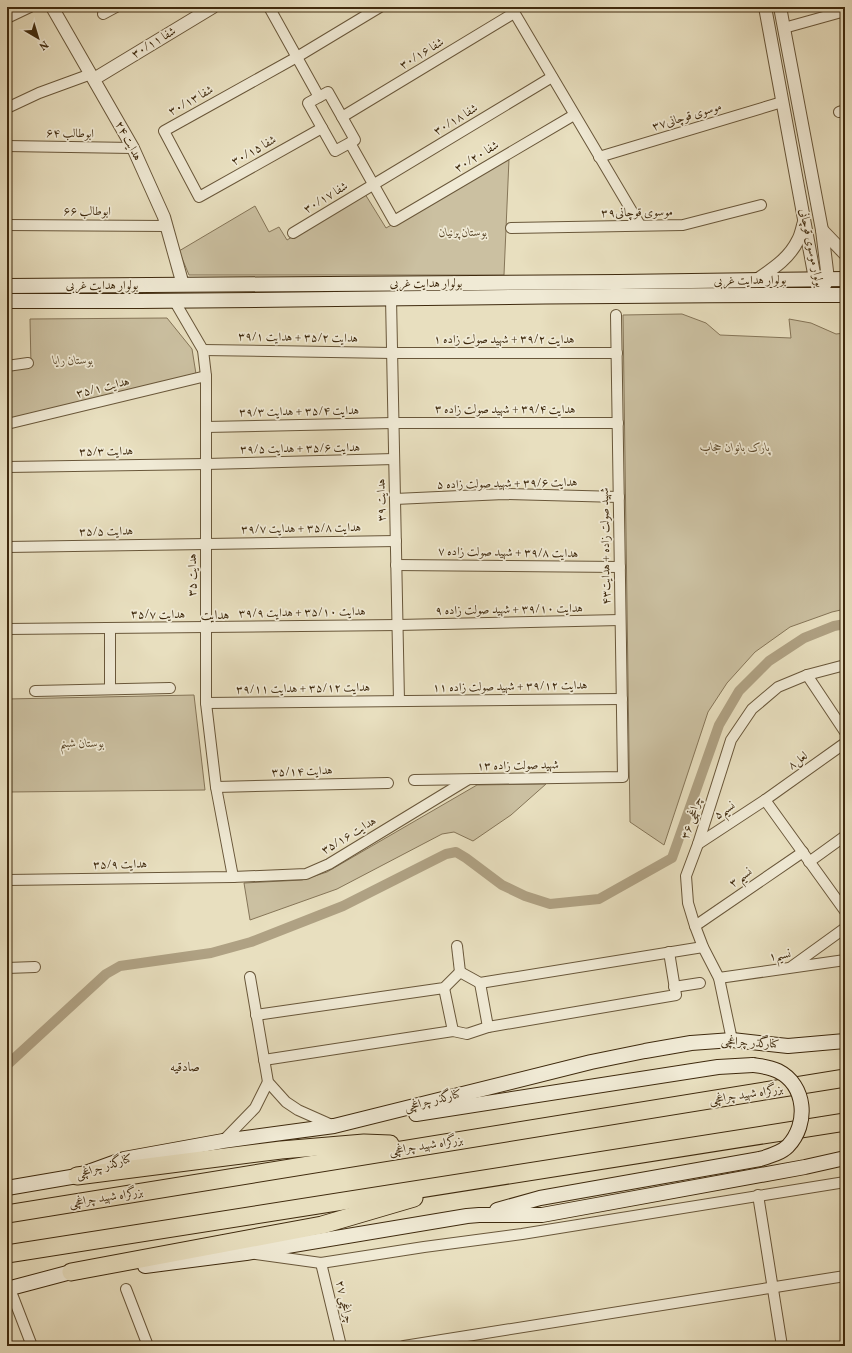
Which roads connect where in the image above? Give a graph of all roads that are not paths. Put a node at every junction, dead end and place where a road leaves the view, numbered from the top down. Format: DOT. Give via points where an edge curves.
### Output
graph roads {
  1 [pos="30,7"];
  2 [pos="52,7"];
  3 [pos="116,7"];
  4 [pos="213,7"];
  5 [pos="269,7"];
  6 [pos="380,7"];
  7 [pos="765,7"];
  8 [pos="780,7"];
  9 [pos="512,10"];
  10 [pos="845,11"];
  11 [pos="103,14"];
  12 [pos="7,18"];
  13 [pos="784,28"];
  14 [pos="297,57"];
  15 [pos="92,77"];
  16 [pos="552,77"];
  17 [pos="320,97"];
  18 [pos="782,102"];
  19 [pos="7,108"];
  20 [pos="574,115"];
  21 [pos="342,117"];
  22 [pos="322,128"];
  23 [pos="350,143"];
  24 [pos="7,146"];
  25 [pos="133,148"];
  26 [pos="599,157"];
  27 [pos="373,185"];
  28 [pos="199,197"];
  29 [pos="761,205"];
  30 [pos="805,221"];
  31 [pos="7,225"];
  32 [pos="166,226"];
  33 [pos="640,226"];
  34 [pos="511,228"];
  35 [pos="822,230"];
  36 [pos="293,233"];
  37 [pos="845,254"];
  38 [pos="821,279"];
  39 [pos="845,279"];
  40 [pos="755,281"];
  41 [pos="503,283"];
  42 [pos="183,285"];
  43 [pos="7,286"];
  44 [pos="48,286"];
  45 [pos="820,295"];
  46 [pos="845,295"];
  47 [pos="503,297"];
  48 [pos="391,298"];
  49 [pos="7,302"];
  50 [pos="48,302"];
  51 [pos="175,302"];
  52 [pos="616,315"];
  53 [pos="203,350"];
  54 [pos="392,353"];
  55 [pos="617,353"];
  56 [pos="28,363"];
  57 [pos="7,366"];
  58 [pos="206,376"];
  59 [pos="394,423"];
  60 [pos="618,423"];
  61 [pos="7,424"];
  62 [pos="206,427"];
  63 [pos="394,459"];
  64 [pos="206,464"];
  65 [pos="7,467"];
  66 [pos="619,497"];
  67 [pos="395,499"];
  68 [pos="396,541"];
  69 [pos="206,543"];
  70 [pos="7,547"];
  71 [pos="396,565"];
  72 [pos="620,567"];
  73 [pos="620,620"];
  74 [pos="398,625"];
  75 [pos="206,627"];
  76 [pos="110,628"];
  77 [pos="7,629"];
  78 [pos="845,665"];
  79 [pos="807,675"];
  80 [pos="170,688"];
  81 [pos="110,690"];
  82 [pos="35,691"];
  83 [pos="622,699"];
  84 [pos="399,701"];
  85 [pos="206,703"];
  86 [pos="845,732"];
  87 [pos="845,743"];
  88 [pos="623,777"];
  89 [pos="414,780"];
  90 [pos="467,780"];
  91 [pos="388,782"];
  92 [pos="216,787"];
  93 [pos="765,800"];
  94 [pos="845,836"];
  95 [pos="698,844"];
  96 [pos="803,852"];
  97 [pos="810,862"];
  98 [pos="233,877"];
  99 [pos="7,880"];
  100 [pos="845,911"];
  101 [pos="695,926"];
  102 [pos="845,928"];
  103 [pos="457,946"];
  104 [pos="703,947"];
  105 [pos="669,952"];
  106 [pos="845,960"];
  107 [pos="35,967"];
  108 [pos="7,968"];
  109 [pos="790,968"];
  110 [pos="460,972"];
  111 [pos="250,977"];
  112 [pos="719,978"];
  113 [pos="700,983"];
  114 [pos="480,984"];
  115 [pos="674,987"];
  116 [pos="444,988"];
  117 [pos="256,1015"];
  118 [pos="488,1027"];
  119 [pos="453,1031"];
  120 [pos="732,1040"];
  121 [pos="845,1041"];
  122 [pos="264,1060"];
  123 [pos="845,1078"];
  124 [pos="268,1082"];
  125 [pos="845,1122"];
  126 [pos="334,1126"];
  127 [pos="223,1141"];
  128 [pos="437,1144"];
  129 [pos="845,1158"];
  130 [pos="77,1176"];
  131 [pos="459,1182"];
  132 [pos="845,1182"];
  133 [pos="7,1183"];
  134 [pos="24,1185"];
  135 [pos="7,1188"];
  136 [pos="758,1195"];
  137 [pos="7,1214"];
  138 [pos="479,1215"];
  139 [pos="246,1253"];
  140 [pos="7,1254"];
  141 [pos="321,1263"];
  142 [pos="71,1272"];
  143 [pos="845,1276"];
  144 [pos="8,1287"];
  145 [pos="773,1287"];
  146 [pos="126,1289"];
  147 [pos="32,1346"];
  148 [pos="148,1346"];
  149 [pos="341,1346"];
  150 [pos="404,1346"];
  151 [pos="782,1346"];
  1 -- 12 [label="street"];
  2 -- 15 [label="street, هدایت ۲۴"];
  3 -- 11 [label="street"];
  4 -- 15 [label="street, شفا ۳۰/۱۱"];
  5 -- 14 [label="street"];
  6 -- 14 [label="street"];
  7 -- 18 [label="street, بولوار موسوی قوچانی"];
  8 -- 13 [label="street, بولوار موسوی قوچانی"];
  9 -- 16 [label="street"];
  9 -- 21 [label="street, شفا ۳۰/۱۶"];
  10 -- 13 [label="street"];
  13 -- 35 [label="street, بولوار موسوی قوچانی"];
  14 -- 17 [label="street"];
  14 -- 28 [label="street, شفا ۳۰/۱۳" via="164,131"];
  15 -- 19 [label="street" via="40,93"];
  15 -- 25 [label="street, هدایت ۲۴"];
  16 -- 20 [label="street"];
  16 -- 27 [label="street, شفا ۳۰/۱۸"];
  17 -- 21 [label="street" via="328,92"];
  17 -- 22 [label="street" via="308,103"];
  18 -- 26 [label="street, موسوی قوچانی۳۷"];
  18 -- 30 [label="street, بولوار موسوی قوچانی"];
  20 -- 26 [label="street"];
  20 -- 27 [label="street, شفا ۳۰/۲۰" via="394,221"];
  21 -- 23 [label="street" via="355,140"];
  22 -- 23 [label="street" via="335,151"];
  22 -- 28 [label="street, شفا ۳۰/۱۵"];
  23 -- 27 [label="street"];
  24 -- 25 [label="street, ابوطالب ۶۴"];
  25 -- 32 [label="street, هدایت ۲۴"];
  26 -- 33 [label="street"];
  27 -- 36 [label="street, شفا ۳۰/۱۷"];
  29 -- 33 [label="street, موسوی قوچانی۳۹" via="683,225"];
  30 -- 38 [label="street, بولوار موسوی قوچانی"];
  30 -- 40 [label="street" via="789,255"];
  31 -- 32 [label="street, ابوطالب ۶۶"];
  32 -- 42 [label="street, هدایت ۲۴"];
  33 -- 34 [label="street, موسوی قوچانی۳۹"];
  35 -- 37 [label="street"];
  35 -- 38 [label="street, بولوار موسوی قوچانی"];
  38 -- 39 [label="main road, بولوار هدایت غربی"];
  38 -- 40 [label="main road, بولوار هدایت غربی"];
  38 -- 45 [label="street, بولوار موسوی قوچانی"];
  40 -- 41 [label="main road, بولوار هدایت غربی"];
  41 -- 42 [label="main road, بولوار هدایت غربی"];
  41 -- 47 [label="main road"];
  42 -- 44 [label="main road, بولوار هدایت غربی"];
  43 -- 44 [label="main road, بولوار هدایت غربی"];
  44 -- 50 [label="main road"];
  45 -- 46 [label="main road, بولوار هدایت غربی"];
  45 -- 47 [label="main road, بولوار هدایت غربی"];
  47 -- 48 [label="main road, بولوار هدایت غربی"];
  48 -- 51 [label="main road, بولوار هدایت غربی"];
  48 -- 54 [label="street, هدایت ۳۹"];
  49 -- 50 [label="main road, بولوار هدایت غربی"];
  50 -- 51 [label="main road, بولوار هدایت غربی"];
  51 -- 53 [label="street, هدایت ۳۵"];
  52 -- 55 [label="street, شهید صولت زاده + هدایت۴۳"];
  53 -- 54 [label="street, هدایت ۳۵/۲ + هدایت ۳۹/۱"];
  53 -- 58 [label="street, هدایت ۳۵"];
  54 -- 55 [label="street, هدایت ۳۹/۲ + شهید صولت زاده ۱"];
  54 -- 59 [label="street, هدایت ۳۹"];
  55 -- 60 [label="street, شهید صولت زاده + هدایت۴۳"];
  56 -- 57 [label="street"];
  58 -- 61 [label="street, هدایت ۳۵/۱"];
  58 -- 62 [label="street, هدایت ۳۵"];
  59 -- 60 [label="street, هدایت ۳۹/۴ + شهید صولت زاده ۳"];
  59 -- 62 [label="street, هدایت ۳۵/۴ + هدایت ۳۹/۳"];
  59 -- 63 [label="street, هدایت ۳۹"];
  60 -- 66 [label="street, شهید صولت زاده + هدایت۴۳"];
  62 -- 64 [label="street, هدایت ۳۵"];
  63 -- 64 [label="street, هدایت ۳۵/۶ + هدایت ۳۹/۵"];
  63 -- 67 [label="street, هدایت ۳۹"];
  64 -- 65 [label="street, هدایت ۳۵/۳"];
  64 -- 69 [label="street, هدایت ۳۵"];
  66 -- 67 [label="street, هدایت ۳۹/۶ + شهید صولت زاده ۵" via="504,494"];
  66 -- 72 [label="street, شهید صولت زاده + هدایت۴۳"];
  67 -- 68 [label="street, هدایت ۳۹"];
  68 -- 69 [label="street, هدایت ۳۵/۸ + هدایت ۳۹/۷"];
  68 -- 71 [label="street, هدایت ۳۹"];
  69 -- 70 [label="street, هدایت ۳۵/۵"];
  69 -- 75 [label="street, هدایت ۳۵"];
  71 -- 72 [label="street, هدایت ۳۹/۸ + شهید صولت زاده ۷"];
  71 -- 74 [label="street, هدایت ۳۹"];
  72 -- 73 [label="street, شهید صولت زاده + هدایت۴۳"];
  73 -- 74 [label="street, هدایت ۳۹/۱۰ + شهید صولت زاده ۹"];
  73 -- 83 [label="street, شهید صولت زاده + هدایت۴۳"];
  74 -- 75 [label="street, هدایت ۳۵/۱۰ + هدایت ۳۹/۹"];
  74 -- 84 [label="street, هدایت ۳۹"];
  75 -- 76 [label="street, هدایت ۳۵/۷"];
  75 -- 85 [label="street, هدایت ۳۵"];
  76 -- 77 [label="street, هدایت ۳۵/۷"];
  76 -- 81 [label="street"];
  78 -- 79 [label="street, چراغچی ۳۶"];
  79 -- 86 [label="street"];
  79 -- 95 [label="street, چراغچی ۳۶" via="778,687 752,710 731,740"];
  80 -- 81 [label="street"];
  81 -- 82 [label="street"];
  83 -- 84 [label="street, هدایت ۳۹/۱۲ + شهید صولت زاده ۱۱"];
  83 -- 88 [label="street, شهید صولت زاده + هدایت۴۳"];
  84 -- 85 [label="street, هدایت ۳۵/۱۲ + هدایت ۳۹/۱۱"];
  85 -- 92 [label="street, هدایت ۳۵"];
  87 -- 93 [label="street, لعل۸"];
  88 -- 90 [label="street, شهید صولت زاده ۱۳"];
  89 -- 90 [label="street, شهید صولت زاده ۱۳"];
  90 -- 98 [label="street, هدایت ۳۵/۱۶" via="329,864 306,874"];
  91 -- 92 [label="street, هدایت ۳۵/۱۴"];
  92 -- 98 [label="street, هدایت ۳۵"];
  93 -- 95 [label="street, نسیم۵"];
  93 -- 96 [label="street"];
  94 -- 97 [label="street"];
  95 -- 101 [label="street, چراغچی ۳۶" via="686,876 688,903"];
  96 -- 97 [label="street"];
  96 -- 101 [label="street, نسیم ۳"];
  97 -- 100 [label="street"];
  98 -- 99 [label="street, هدایت ۳۵/۹"];
  101 -- 104 [label="street, چراغچی ۳۶"];
  102 -- 109 [label="street"];
  103 -- 110 [label="street"];
  104 -- 105 [label="street"];
  104 -- 112 [label="street, چراغچی ۳۶"];
  105 -- 114 [label="street"];
  105 -- 115 [label="street"];
  106 -- 109 [label="street, نسیم۱"];
  107 -- 108 [label="street"];
  109 -- 112 [label="street, نسیم۱"];
  110 -- 114 [label="street"];
  110 -- 116 [label="street"];
  111 -- 117 [label="street"];
  112 -- 120 [label="street, چراغچی ۳۶"];
  113 -- 115 [label="street"];
  114 -- 118 [label="street"];
  115 -- 118 [label="street" via="676,995"];
  116 -- 117 [label="street"];
  116 -- 119 [label="street"];
  117 -- 122 [label="street"];
  118 -- 119 [label="street" via="467,1034"];
  119 -- 122 [label="street"];
  120 -- 121 [label="main road, کنارگذر چراغچی" via="788,1046"];
  120 -- 126 [label="main road, کنارگذر چراغچی" via="691,1043 591,1062"];
  122 -- 124 [label="street"];
  123 -- 128 [label="highway, بزرگراه شهید چراغچی"];
  124 -- 126 [label="street" via="286,1102 298,1110"];
  124 -- 127 [label="street" via="255,1108"];
  125 -- 131 [label="highway"];
  126 -- 127 [label="main road, کنارگذر چراغچی"];
  126 -- 138 [label="main road, bridge" via="718,1067 753,1064 778,1071 796,1088 802,1105 802,1118 793,1139 777,1153 760,1160 540,1198"];
  127 -- 130 [label="main road, کنارگذر چراغچی" via="124,1159"];
  128 -- 130 [label="highway" via="364,1144 281,1150"];
  128 -- 137 [label="highway, بزرگراه شهید چراغچی"];
  129 -- 138 [label="main road" via="542,1215"];
  130 -- 134 [label="main road, کنارگذر چراغچی"];
  131 -- 140 [label="highway"];
  131 -- 142 [label="highway" via="399,1204 322,1225"];
  132 -- 136 [label="street"];
  133 -- 134 [label="main road"];
  134 -- 135 [label="main road, کنارگذر چراغچی"];
  136 -- 141 [label="street"];
  136 -- 145 [label="street"];
  138 -- 139 [label="main road"];
  139 -- 141 [label="street"];
  139 -- 142 [label="main road" via="120,1269"];
  141 -- 149 [label="street, چراغچی ۲۷"];
  142 -- 144 [label="main road"];
  143 -- 145 [label="street"];
  144 -- 147 [label="street"];
  145 -- 150 [label="street"];
  145 -- 151 [label="street"];
  146 -- 148 [label="street"];
}
